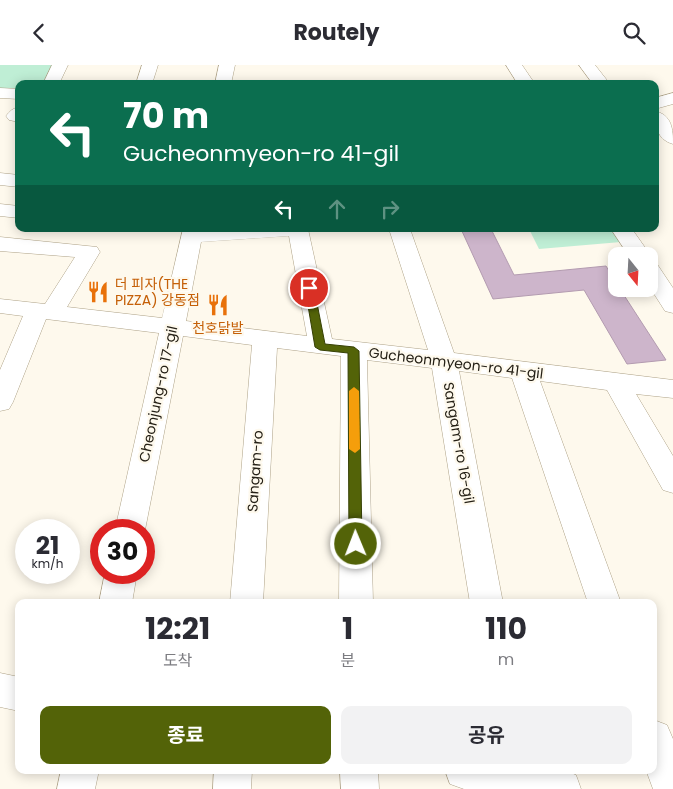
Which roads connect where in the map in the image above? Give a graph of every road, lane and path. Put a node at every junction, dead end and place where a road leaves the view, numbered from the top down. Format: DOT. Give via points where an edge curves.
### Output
graph roads {
  1 [pos="60,65"];
  2 [pos="150,65"];
  3 [pos="227,65"];
  4 [pos="514,65"];
  5 [pos="587,65"];
  6 [pos="53,80"];
  7 [pos="145,80"];
  8 [pos="224,80"];
  9 [pos="524,80"];
  10 [pos="599,80"];
  11 [pos="0,93"];
  12 [pos="15,94"];
  13 [pos="673,99"];
  14 [pos="659,103"];
  15 [pos="659,121"];
  16 [pos="673,138"];
  17 [pos="0,179"];
  18 [pos="15,181"];
  19 [pos="0,210"];
  20 [pos="15,212"];
  21 [pos="218,232"];
  22 [pos="299,232"];
  23 [pos="401,232"];
  24 [pos="624,232"];
  25 [pos="192,233"];
  26 [pos="0,244"];
  27 [pos="634,247"];
  28 [pos="658,283"];
  29 [pos="673,306"];
  30 [pos="0,307"];
  31 [pos="44,312"];
  32 [pos="172,329"];
  33 [pos="265,340"];
  34 [pos="320,347"];
  35 [pos="354,351"];
  36 [pos="444,361"];
  37 [pos="523,371"];
  38 [pos="616,382"];
  39 [pos="673,389"];
  40 [pos="0,402"];
  41 [pos="673,483"];
  42 [pos="132,519"];
  43 [pos="119,584"];
  44 [pos="116,599"];
  45 [pos="246,599"];
  46 [pos="356,599"];
  47 [pos="486,599"];
  48 [pos="604,599"];
  49 [pos="0,690"];
  50 [pos="15,693"];
  51 [pos="657,746"];
  52 [pos="79,774"];
  53 [pos="233,774"];
  54 [pos="359,774"];
  55 [pos="488,774"];
  56 [pos="518,779"];
  57 [pos="76,789"];
  58 [pos="232,789"];
  59 [pos="360,789"];
  60 [pos="562,789"];
  61 [pos="672,789"];
  1 -- 6 [label="street"];
  2 -- 7 [label="street"];
  3 -- 8 [label="street"];
  4 -- 9 [label="street"];
  5 -- 10 [label="street"];
  11 -- 12 [label="street"];
  13 -- 14 [label="street"];
  15 -- 16 [label="street"];
  17 -- 18 [label="street"];
  19 -- 20 [label="street"];
  21 -- 25 [label="street"];
  22 -- 34 [label="street"];
  23 -- 36 [label="street, Sangam-ro 16-gil"];
  24 -- 27 [label="street"];
  25 -- 32 [label="street, Cheonjung-ro 17-gil"];
  26 -- 31 [label="street" via="89,252"];
  28 -- 29 [label="street"];
  30 -- 31 [label="street, Gucheonmyeon-ro 41-gil"];
  31 -- 32 [label="street, Gucheonmyeon-ro 41-gil"];
  31 -- 40 [label="street"];
  32 -- 33 [label="street, Gucheonmyeon-ro 41-gil"];
  32 -- 42 [label="street, Cheonjung-ro 17-gil"];
  33 -- 34 [label="street, Gucheonmyeon-ro 41-gil"];
  33 -- 45 [label="street, Sangam-ro"];
  34 -- 35 [label="street, Gucheonmyeon-ro 41-gil"];
  35 -- 36 [label="street, Gucheonmyeon-ro 41-gil"];
  35 -- 46 [label="street"];
  36 -- 37 [label="street, Gucheonmyeon-ro 41-gil"];
  36 -- 47 [label="street, Sangam-ro 16-gil"];
  37 -- 38 [label="street, Gucheonmyeon-ro 41-gil"];
  37 -- 48 [label="street"];
  38 -- 39 [label="street, Gucheonmyeon-ro 41-gil"];
  38 -- 41 [label="street"];
  43 -- 44 [label="street"];
  49 -- 50 [label="street"];
  51 -- 61 [label="street"];
  52 -- 57 [label="street"];
  53 -- 58 [label="street"];
  54 -- 59 [label="street"];
  55 -- 56 [label="street"];
  56 -- 60 [label="street"];
}
